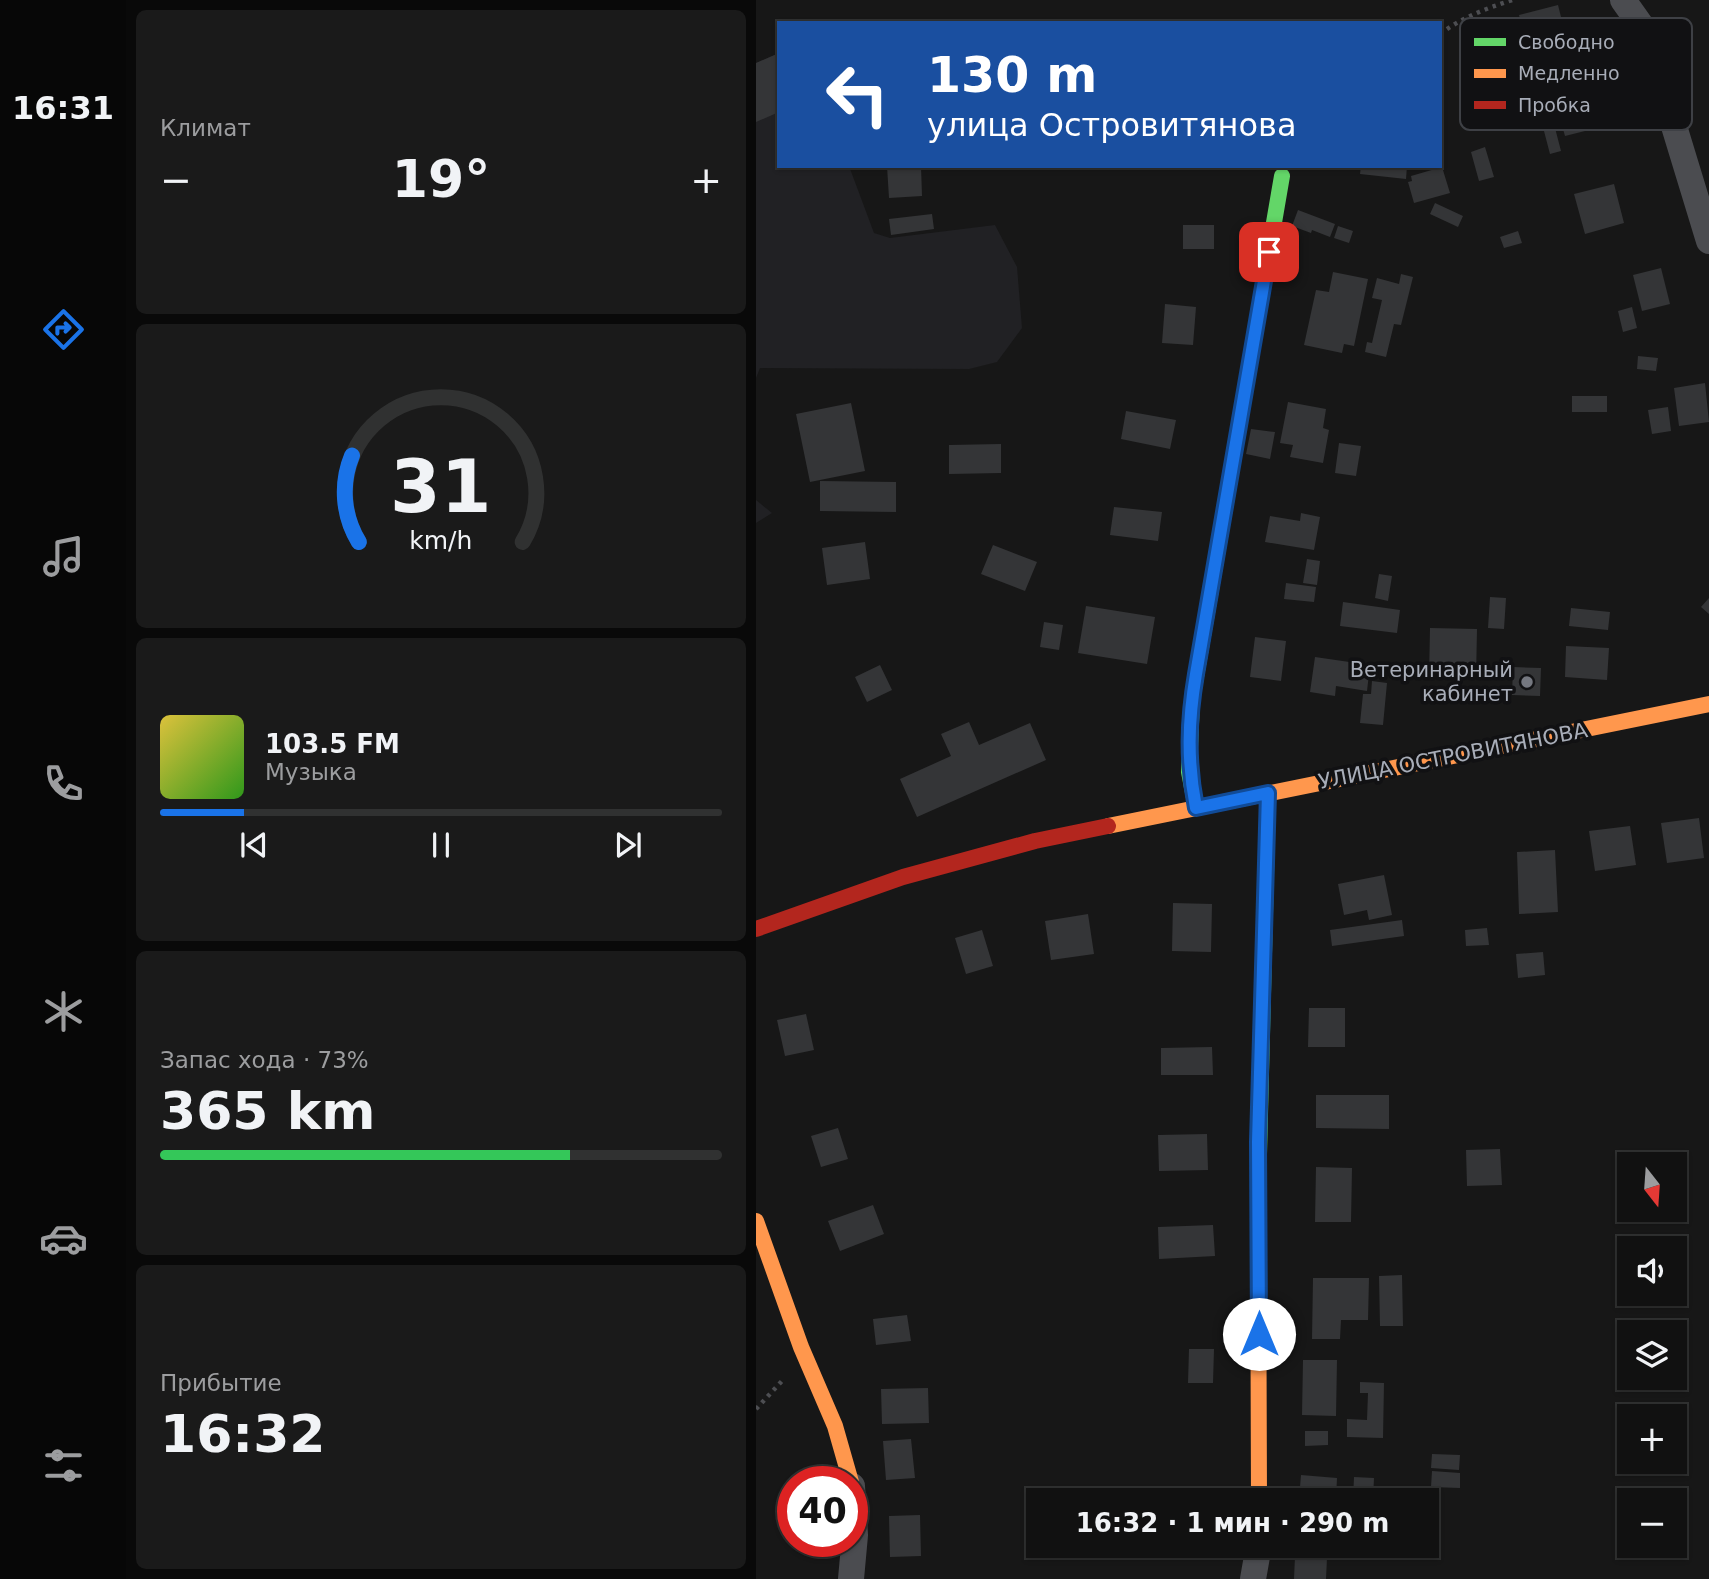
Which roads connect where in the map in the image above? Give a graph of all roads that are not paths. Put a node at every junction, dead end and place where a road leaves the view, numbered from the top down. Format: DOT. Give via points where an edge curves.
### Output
graph roads {
  1 [pos="1623,0"];
  2 [pos="1636,18"];
  3 [pos="1674,130"];
  4 [pos="1282,176"];
  5 [pos="1709,241"];
  6 [pos="1709,704"];
  7 [pos="1268,793"];
  8 [pos="1196,808"];
  9 [pos="756,929"];
  10 [pos="756,1221"];
  11 [pos="847,1466"];
  12 [pos="1259,1488"];
  13 [pos="853,1557"];
  14 [pos="1257,1558"];
  15 [pos="851,1579"];
  16 [pos="1253,1579"];
  1 -- 2 [label="street"];
  3 -- 5 [label="street"];
  4 -- 8 [label="street" via="1192,700 1189,772"];
  6 -- 7 [label="street, УЛИЦА ОСТРОВИТЯНОВА"];
  7 -- 8 [label="street, УЛИЦА ОСТРОВИТЯНОВА"];
  7 -- 12 [label="street" via="1258,1142"];
  8 -- 9 [label="street, УЛИЦА ОСТРОВИТЯНОВА" via="969,858"];
  10 -- 11 [label="street"];
  13 -- 15 [label="street"];
  14 -- 16 [label="street"];
}
